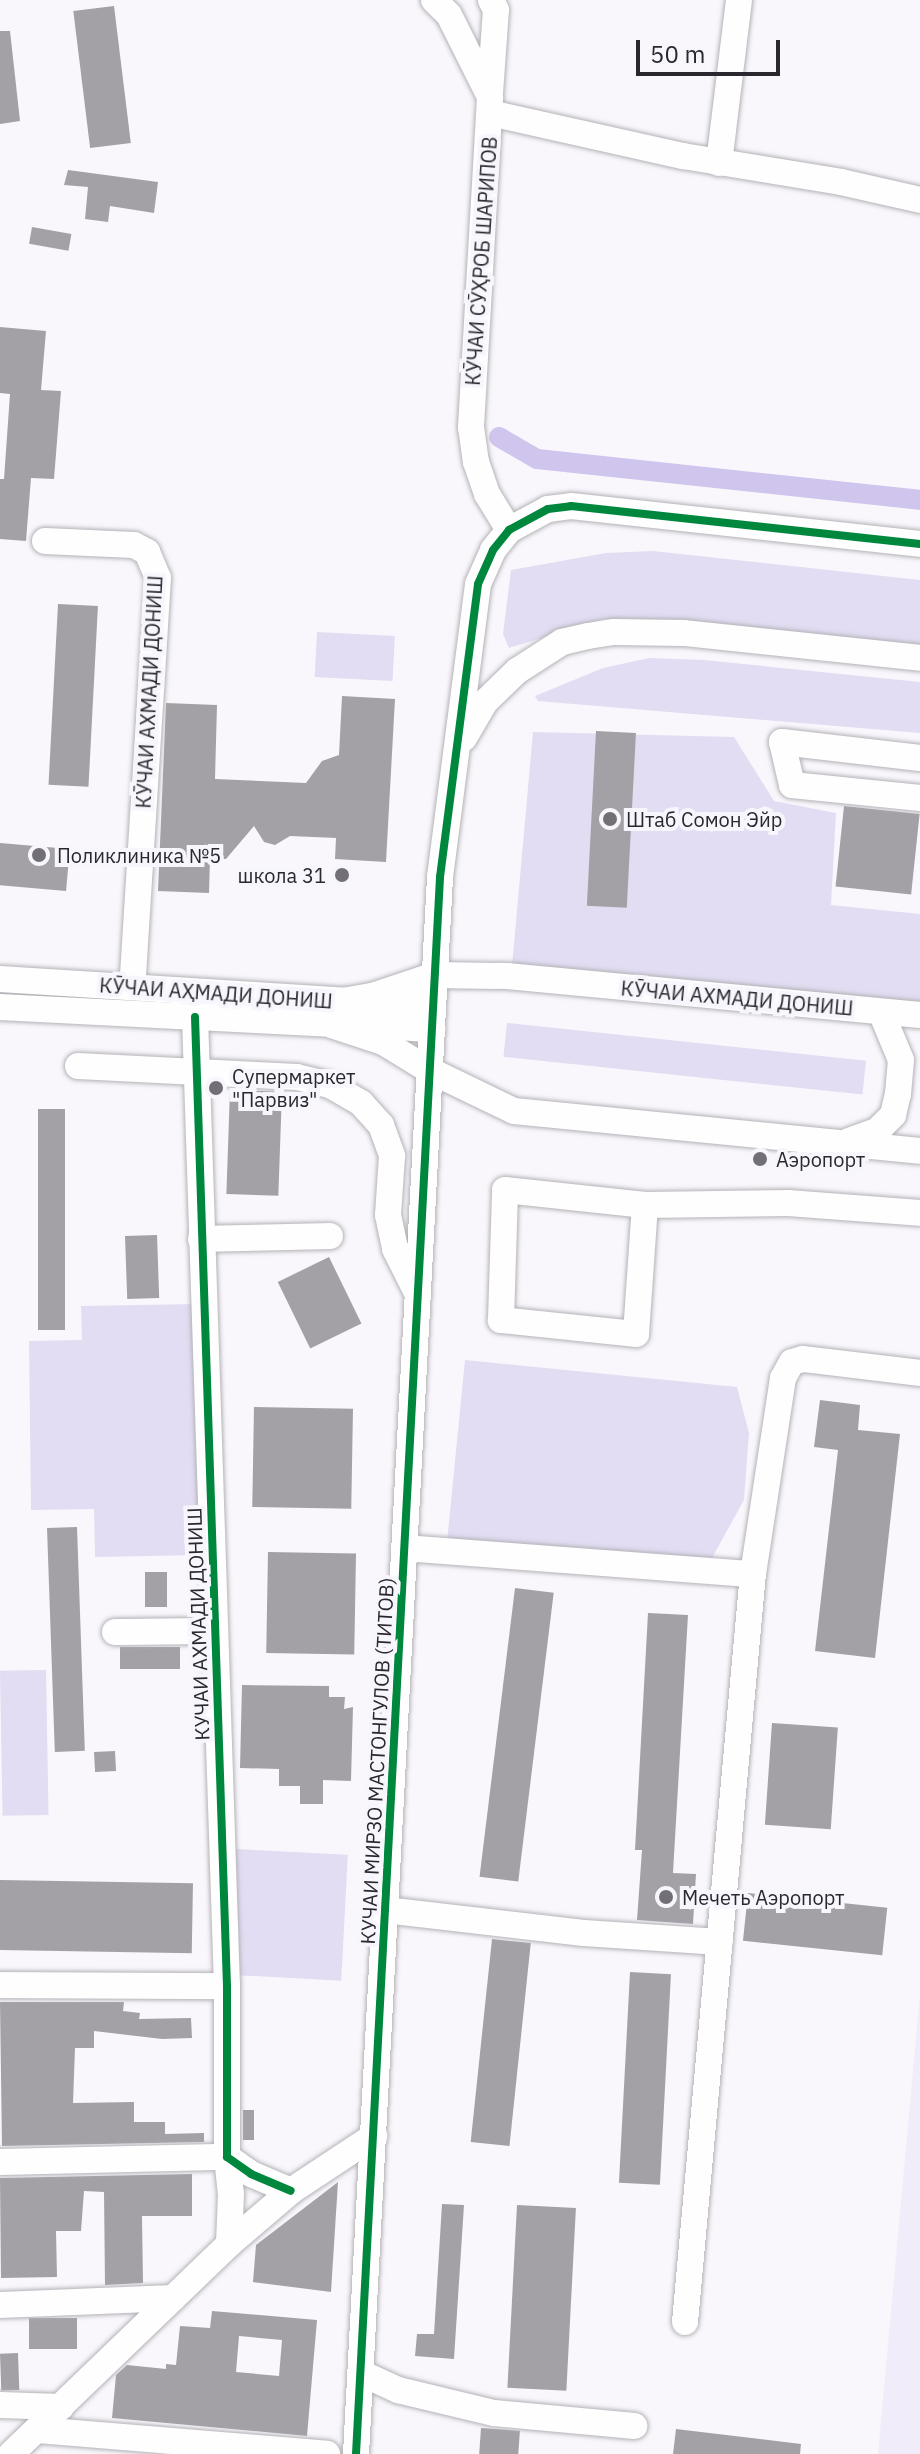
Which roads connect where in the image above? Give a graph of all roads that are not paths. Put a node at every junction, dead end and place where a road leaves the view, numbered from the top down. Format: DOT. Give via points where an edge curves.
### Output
graph roads {
  1 [pos="739,0"];
  2 [pos="494,3"];
  3 [pos="447,5"];
  4 [pos="490,105"];
  5 [pos="719,163"];
  6 [pos="920,200"];
  7 [pos="509,530"];
  8 [pos="45,541"];
  9 [pos="920,544"];
  10 [pos="920,658"];
  11 [pos="920,758"];
  12 [pos="454,772"];
  13 [pos="920,798"];
  14 [pos="435,975"];
  15 [pos="0,979"];
  16 [pos="132,986"];
  17 [pos="0,1007"];
  18 [pos="881,1012"];
  19 [pos="336,1014"];
  20 [pos="920,1015"];
  21 [pos="195,1017"];
  22 [pos="432,1018"];
  23 [pos="78,1066"];
  24 [pos="197,1070"];
  25 [pos="429,1070"];
  26 [pos="846,1142"];
  27 [pos="920,1151"];
  28 [pos="645,1205"];
  29 [pos="920,1213"];
  30 [pos="330,1236"];
  31 [pos="201,1239"];
  32 [pos="418,1294"];
  33 [pos="920,1373"];
  34 [pos="404,1548"];
  35 [pos="753,1574"];
  36 [pos="214,1631"];
  37 [pos="115,1632"];
  38 [pos="385,1910"];
  39 [pos="720,1942"];
  40 [pos="0,1985"];
  41 [pos="227,1986"];
  42 [pos="374,2136"];
  43 [pos="227,2157"];
  44 [pos="0,2162"];
  45 [pos="291,2191"];
  46 [pos="229,2244"];
  47 [pos="173,2298"];
  48 [pos="0,2305"];
  49 [pos="685,2322"];
  50 [pos="361,2373"];
  51 [pos="0,2405"];
  52 [pos="61,2407"];
  53 [pos="634,2426"];
  54 [pos="38,2430"];
  55 [pos="11,2454"];
  56 [pos="327,2454"];
  57 [pos="356,2454"];
  1 -- 5 [label="street"];
  2 -- 4 [label="street, КӮЧАИ СӮҲРОБ ШАРИПОВ"];
  3 -- 4 [label="street"];
  4 -- 5 [label="street"];
  4 -- 7 [label="street, КӮЧАИ СӮҲРОБ ШАРИПОВ" via="471,427 487,494"];
  5 -- 6 [label="street"];
  7 -- 9 [label="street" via="548,509 583,506"];
  7 -- 12 [label="street" via="478,584"];
  8 -- 16 [label="street, КӮЧАИ АХМАДИ ДОНИШ" via="134,545 147,552 158,578"];
  10 -- 12 [label="street" via="684,633 614,632 562,642 538,655 485,702 465,734"];
  11 -- 13 [label="street" via="782,742 792,785"];
  12 -- 14 [label="street, КУЧАИ МИРЗО МАСТОНГУЛОВ (ТИТОВ)" via="440,877"];
  14 -- 18 [label="street, КӮЧАИ АХМАДИ ДОНИШ" via="507,976"];
  14 -- 19 [label="street, КӮЧАИ АХМАДИ ДОНИШ"];
  14 -- 22 [label="street, КУЧАИ МИРЗО МАСТОНГУЛОВ (ТИТОВ)"];
  15 -- 16 [label="street, КӮЧАИ АҲМАДИ ДОНИШ"];
  16 -- 19 [label="street, КӮЧАИ АҲМАДИ ДОНИШ"];
  17 -- 21 [label="street"];
  18 -- 20 [label="street"];
  18 -- 26 [label="street, КӮЧАИ АХМАДИ ДОНИШ" via="901,1060 893,1115 877,1131"];
  19 -- 21 [label="street"];
  19 -- 22 [label="street"];
  19 -- 25 [label="street, КӮЧАИ АХМАДИ ДОНИШ"];
  21 -- 24 [label="street, КУЧАИ АХМАДИ ДОНИШ"];
  22 -- 25 [label="street, КУЧАИ МИРЗО МАСТОНГУЛОВ (ТИТОВ)"];
  23 -- 24 [label="street"];
  24 -- 31 [label="street, КУЧАИ АХМАДИ ДОНИШ"];
  24 -- 32 [label="street" via="297,1077 330,1085 361,1103 381,1125 392,1156 388,1215"];
  25 -- 26 [label="street, КӮЧАИ АХМАДИ ДОНИШ" via="514,1111"];
  25 -- 32 [label="street, КУЧАИ МИРЗО МАСТОНГУЛОВ (ТИТОВ)"];
  26 -- 27 [label="street"];
  28 -- 28 [label="street" via="505,1190 501,1320 636,1334"];
  28 -- 29 [label="street" via="788,1203"];
  30 -- 31 [label="street"];
  31 -- 36 [label="street, КУЧАИ АХМАДИ ДОНИШ"];
  32 -- 34 [label="street, КУЧАИ МИРЗО МАСТОНГУЛОВ (ТИТОВ)"];
  33 -- 35 [label="street" via="792,1362 783,1378"];
  34 -- 35 [label="street"];
  34 -- 38 [label="street, КУЧАИ МИРЗО МАСТОНГУЛОВ (ТИТОВ)"];
  35 -- 39 [label="street"];
  36 -- 37 [label="street"];
  36 -- 41 [label="street, КУЧАИ АХМАДИ ДОНИШ"];
  38 -- 39 [label="street"];
  38 -- 42 [label="street, КУЧАИ МИРЗО МАСТОНГУЛОВ (ТИТОВ)"];
  39 -- 49 [label="street"];
  40 -- 41 [label="street"];
  41 -- 43 [label="street, КУЧАИ АХМАДИ ДОНИШ"];
  42 -- 45 [label="street"];
  42 -- 50 [label="street, КУЧАИ МИРЗО МАСТОНГУЛОВ (ТИТОВ)"];
  43 -- 44 [label="street"];
  43 -- 45 [label="street"];
  43 -- 46 [label="street, КУЧАИ АХМАДИ ДОНИШ"];
  45 -- 46 [label="street"];
  46 -- 47 [label="street"];
  47 -- 48 [label="street"];
  47 -- 52 [label="street"];
  50 -- 53 [label="street" via="398,2390 494,2413"];
  50 -- 57 [label="street, КУЧАИ МИРЗО МАСТОНГУЛОВ (ТИТОВ)"];
  51 -- 52 [label="street"];
  52 -- 54 [label="street"];
  54 -- 55 [label="street"];
  54 -- 56 [label="street"];
}
